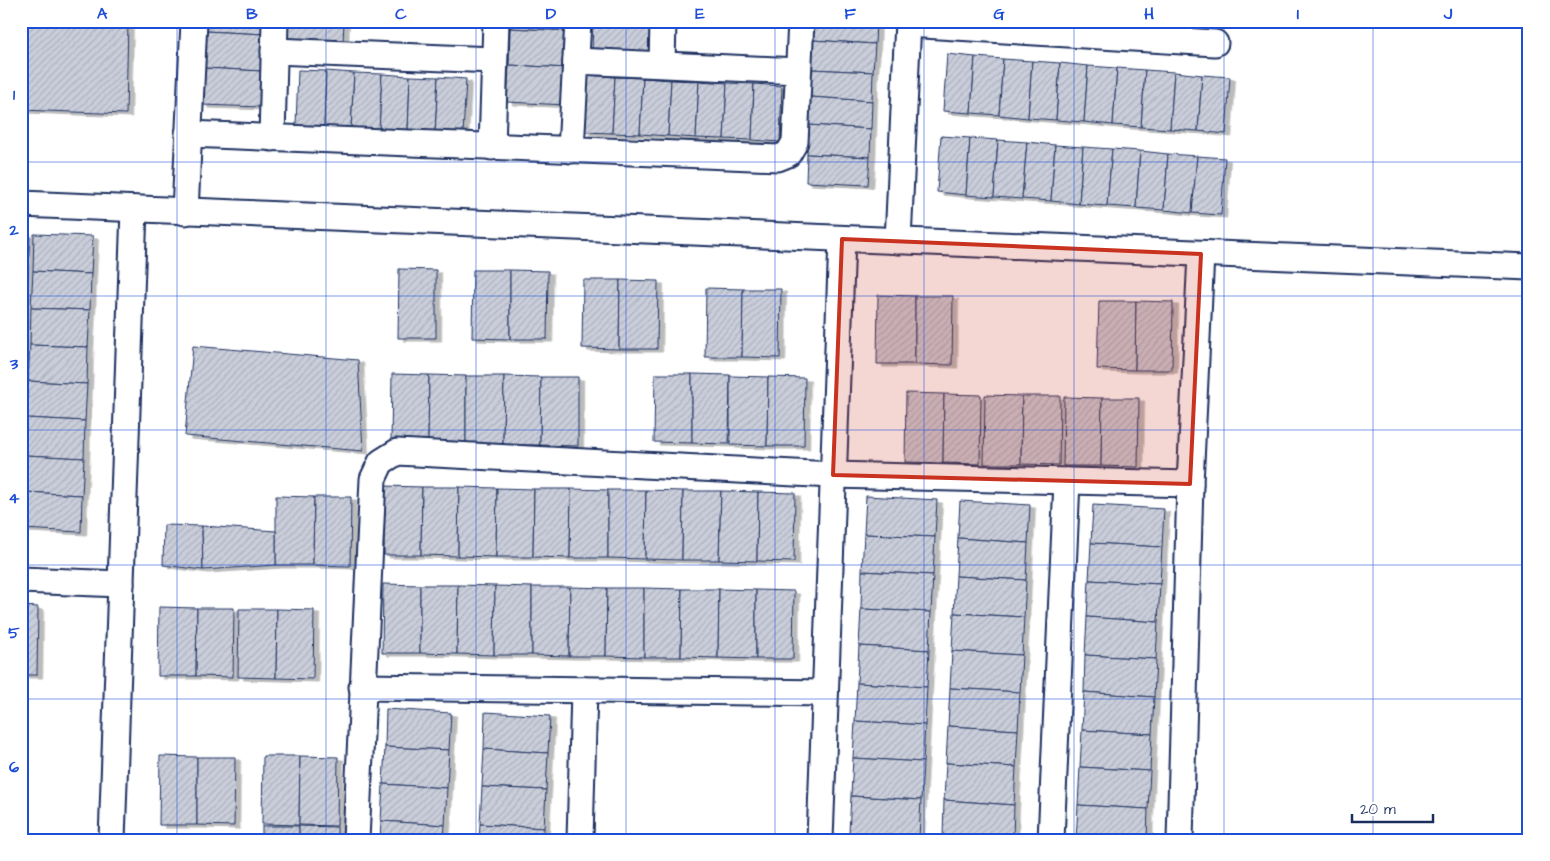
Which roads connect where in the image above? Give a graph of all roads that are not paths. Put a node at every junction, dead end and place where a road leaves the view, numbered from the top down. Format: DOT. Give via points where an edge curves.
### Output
graph roads {
  1 [pos="194,21"];
  2 [pos="275,21"];
  3 [pos="496,21"];
  4 [pos="578,21"];
  5 [pos="663,21"];
  6 [pos="801,21"];
  7 [pos="908,23"];
  8 [pos="1104,29"];
  9 [pos="1215,43"];
  10 [pos="274,51"];
  11 [pos="494,60"];
  12 [pos="576,60"];
  13 [pos="662,64"];
  14 [pos="798,71"];
  15 [pos="188,134"];
  16 [pos="272,138"];
  17 [pos="492,147"];
  18 [pos="571,150"];
  19 [pos="21,204"];
  20 [pos="134,209"];
  21 [pos="184,212"];
  22 [pos="842,239"];
  23 [pos="898,241"];
  24 [pos="1201,254"];
  25 [pos="1529,267"];
  26 [pos="833,475"];
  27 [pos="1067,481"];
  28 [pos="1190,484"];
  29 [pos="21,580"];
  30 [pos="121,584"];
  31 [pos="362,687"];
  32 [pos="584,690"];
  33 [pos="826,693"];
  34 [pos="112,840"];
  35 [pos="356,840"];
  36 [pos="580,840"];
  37 [pos="820,840"];
  38 [pos="1051,840"];
  39 [pos="1180,840"];
  1 -- 15 [label="street"];
  2 -- 10 [label="street"];
  3 -- 11 [label="street"];
  4 -- 12 [label="street"];
  5 -- 13 [label="street"];
  6 -- 14 [label="street"];
  7 -- 8 [label="street"];
  7 -- 23 [label="street"];
  8 -- 9 [label="street"];
  10 -- 11 [label="street"];
  10 -- 16 [label="street"];
  11 -- 17 [label="street"];
  12 -- 13 [label="street"];
  12 -- 18 [label="street"];
  13 -- 14 [label="street"];
  14 -- 18 [label="street" via="795,142 788,154 778,158"];
  15 -- 16 [label="street"];
  15 -- 21 [label="street"];
  16 -- 17 [label="street"];
  17 -- 18 [label="street"];
  19 -- 20 [label="street"];
  20 -- 21 [label="street"];
  20 -- 30 [label="street"];
  21 -- 22 [label="street"];
  22 -- 23 [label="street"];
  22 -- 26 [label="street"];
  23 -- 24 [label="street"];
  24 -- 25 [label="street"];
  24 -- 28 [label="street"];
  26 -- 27 [label="street"];
  26 -- 31 [label="street" via="397,452 381,462 373,479"];
  26 -- 33 [label="street"];
  27 -- 28 [label="street"];
  27 -- 38 [label="street"];
  28 -- 39 [label="street"];
  29 -- 30 [label="street"];
  30 -- 34 [label="street"];
  31 -- 32 [label="street"];
  31 -- 35 [label="street"];
  32 -- 33 [label="street"];
  32 -- 36 [label="street"];
  33 -- 37 [label="street"];
}
